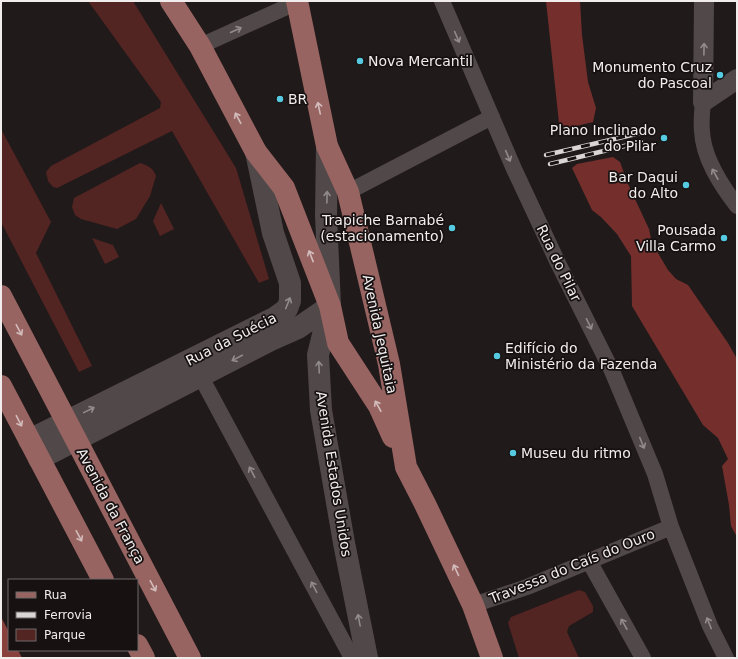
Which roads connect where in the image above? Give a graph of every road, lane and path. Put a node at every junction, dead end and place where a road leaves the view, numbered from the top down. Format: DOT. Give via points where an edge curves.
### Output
graph roads {
  1 [pos="171,1"];
  2 [pos="298,1"];
  3 [pos="442,1"];
  4 [pos="704,1"];
  5 [pos="200,46"];
  6 [pos="737,79"];
  7 [pos="703,102"];
  8 [pos="492,117"];
  9 [pos="328,146"];
  10 [pos="256,152"];
  11 [pos="348,192"];
  12 [pos="737,206"];
  13 [pos="1,296"];
  14 [pos="330,306"];
  15 [pos="201,377"];
  16 [pos="1,386"];
  17 [pos="71,431"];
  18 [pos="29,440"];
  19 [pos="39,460"];
  20 [pos="406,466"];
  21 [pos="672,527"];
  22 [pos="589,561"];
  23 [pos="102,579"];
  24 [pos="473,605"];
  25 [pos="138,647"];
  26 [pos="144,658"];
  27 [pos="190,658"];
  28 [pos="352,658"];
  29 [pos="367,658"];
  30 [pos="492,658"];
  31 [pos="643,658"];
  32 [pos="726,658"];
  1 -- 5 [label="main road"];
  5 -- 2 [label="street, one-way"];
  9 -- 2 [label="main road, Avenida Jequitaia, one-way"];
  3 -- 8 [label="street, Rua do Pilar, one-way"];
  7 -- 4 [label="street, one-way"];
  10 -- 5 [label="main road, one-way"];
  6 -- 7 [label="street"];
  12 -- 7 [label="street, one-way" via="711,166 705,149 702,131"];
  8 -- 11 [label="street"];
  8 -- 21 [label="street, Rua do Pilar, one-way" via="555,256 612,371 655,474"];
  9 -- 11 [label="main road, Avenida Jequitaia"];
  14 -- 9 [label="main road, Avenida Estados Unidos, one-way" via="326,215"];
  14 -- 10 [label="main road, one-way" via="284,188"];
  17 -- 10 [label="main road, Rua da Suécia, one-way" via="287,309 290,301 290,283 273,233"];
  11 -- 20 [label="main road, Avenida Jequitaia" via="389,364"];
  13 -- 17 [label="main road, Avenida da França, one-way"];
  14 -- 15 [label="main road, Rua da Suécia, one-way" via="298,328"];
  20 -- 14 [label="main road, one-way" via="379,406 338,343"];
  29 -- 14 [label="main road, Avenida Estados Unidos, one-way" via="321,410 318,355"];
  15 -- 17 [label="main road, Rua da Suécia"];
  28 -- 15 [label="street, one-way"];
  16 -- 18 [label="main road, one-way"];
  17 -- 18 [label="main road, Rua da Suécia"];
  17 -- 19 [label="main road, Avenida da França"];
  17 -- 27 [label="main road, Avenida da França, one-way"];
  18 -- 19 [label="main road"];
  19 -- 23 [label="main road, one-way"];
  24 -- 20 [label="main road, Avenida Jequitaia, one-way"];
  21 -- 22 [label="street, Travessa do Caís do Ouro"];
  32 -- 21 [label="street, Rua do Pilar, one-way" via="710,626"];
  22 -- 24 [label="street, Travessa do Caís do Ouro" via="527,587"];
  31 -- 22 [label="street, one-way"];
  24 -- 30 [label="main road, Avenida Jequitaia"];
  25 -- 26 [label="main road"];
}
